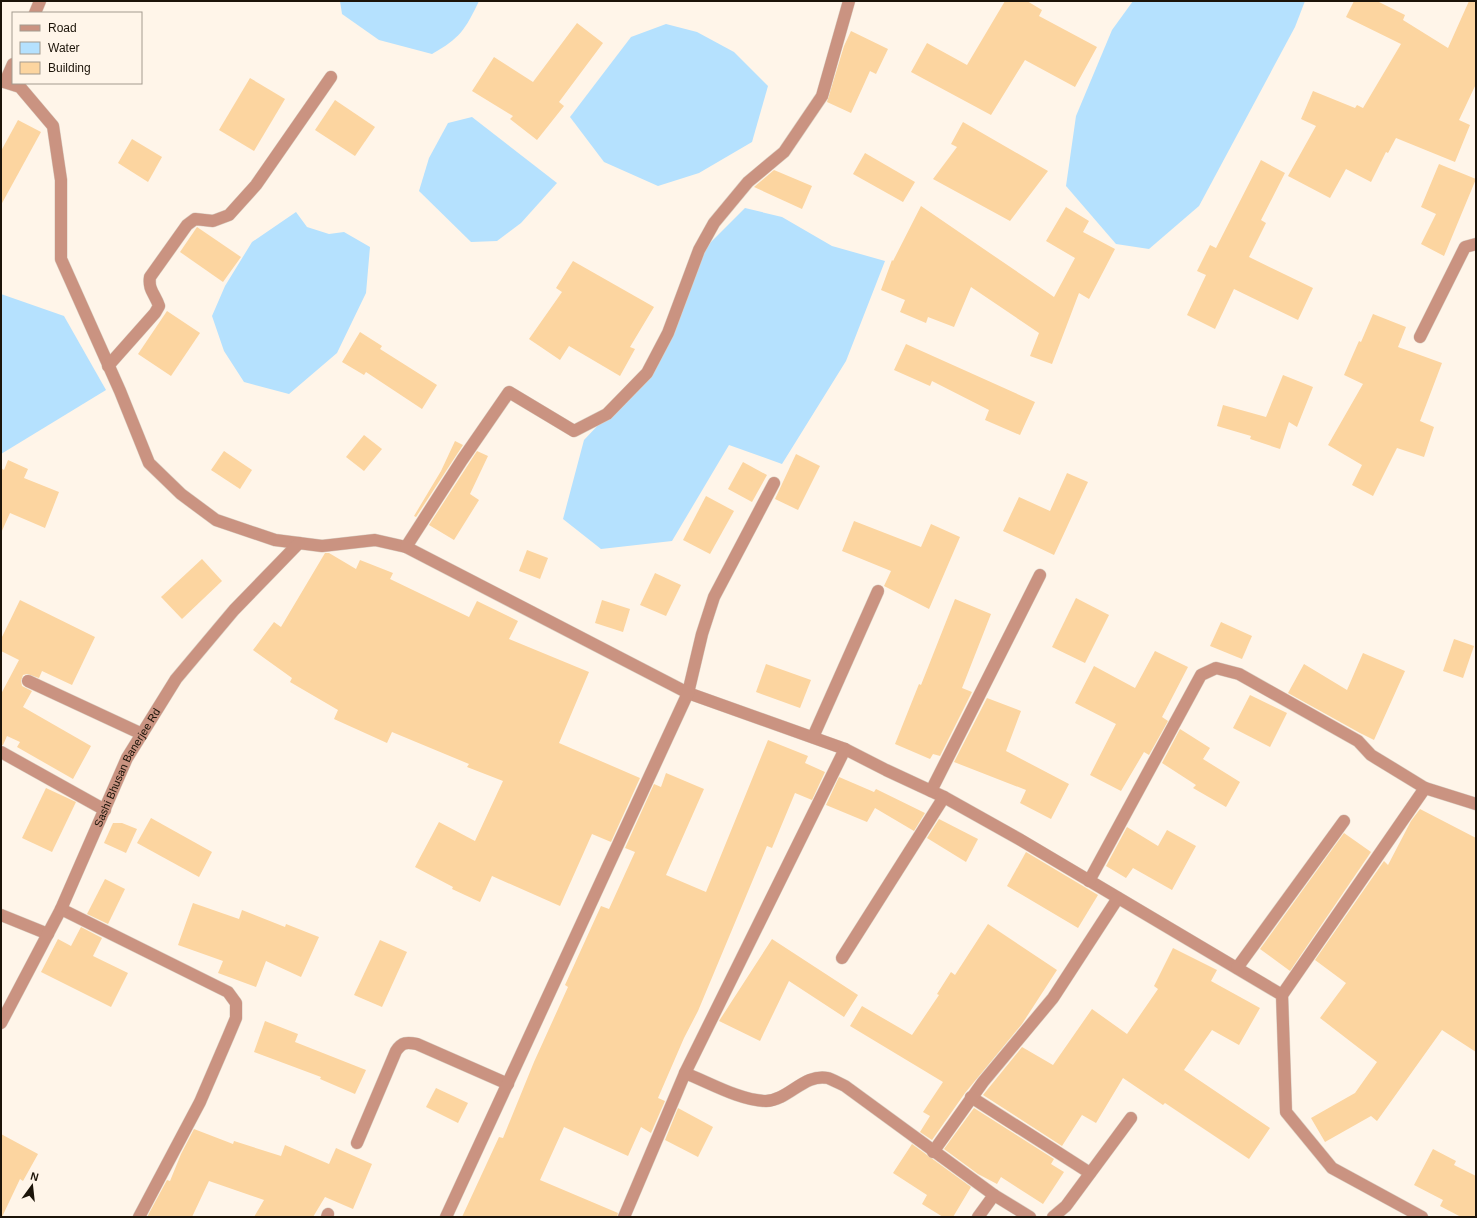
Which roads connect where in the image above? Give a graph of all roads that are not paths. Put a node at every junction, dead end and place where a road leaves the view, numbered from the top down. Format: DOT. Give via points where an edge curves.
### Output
graph roads {
  1 [pos="40,1"];
  2 [pos="849,1"];
  3 [pos="35,12"];
  4 [pos="12,66"];
  5 [pos="331,77"];
  6 [pos="3,81"];
  7 [pos="1476,244"];
  8 [pos="1420,337"];
  9 [pos="108,366"];
  10 [pos="774,483"];
  11 [pos="299,543"];
  12 [pos="406,547"];
  13 [pos="1040,575"];
  14 [pos="878,591"];
  15 [pos="28,681"];
  16 [pos="688,693"];
  17 [pos="142,734"];
  18 [pos="813,737"];
  19 [pos="846,749"];
  20 [pos="1,752"];
  21 [pos="1425,788"];
  22 [pos="931,791"];
  23 [pos="944,797"];
  24 [pos="1476,804"];
  25 [pos="105,810"];
  26 [pos="1344,821"];
  27 [pos="1089,881"];
  28 [pos="1118,898"];
  29 [pos="61,909"];
  30 [pos="1,915"];
  31 [pos="48,934"];
  32 [pos="842,958"];
  33 [pos="1237,968"];
  34 [pos="1282,995"];
  35 [pos="1,1023"];
  36 [pos="685,1073"];
  37 [pos="508,1084"];
  38 [pos="971,1097"];
  39 [pos="1131,1118"];
  40 [pos="357,1143"];
  41 [pos="933,1152"];
  42 [pos="1090,1173"];
  43 [pos="994,1195"];
  44 [pos="139,1217"];
  45 [pos="446,1217"];
  46 [pos="624,1217"];
  47 [pos="978,1217"];
  48 [pos="1030,1217"];
  49 [pos="1053,1217"];
  50 [pos="1422,1217"];
  1 -- 3 [label="street"];
  2 -- 12 [label="street" via="822,96 784,152 748,182 714,223 699,250 668,333 647,373 607,414 574,431 509,392"];
  4 -- 6 [label="street"];
  5 -- 9 [label="street" via="256,185 229,215 213,221 195,219 187,225 150,277 150,291 159,306"];
  6 -- 9 [label="street" via="20,87 53,126 61,180 60,259"];
  7 -- 8 [label="street" via="1466,247"];
  9 -- 11 [label="street" via="149,463 181,494 216,520 275,540"];
  10 -- 16 [label="street" via="714,597"];
  11 -- 12 [label="street" via="322,546 375,540"];
  11 -- 17 [label="street, Sashi Bhusan Banerjee Rd" via="234,610 176,679"];
  12 -- 16 [label="street"];
  13 -- 22 [label="street"];
  14 -- 18 [label="street"];
  15 -- 17 [label="street"];
  16 -- 18 [label="street"];
  16 -- 37 [label="street"];
  17 -- 25 [label="street, Sashi Bhusan Banerjee Rd" via="127,758"];
  18 -- 19 [label="street"];
  19 -- 22 [label="street"];
  19 -- 36 [label="street"];
  20 -- 25 [label="street"];
  21 -- 24 [label="street"];
  21 -- 27 [label="street" via="1371,755 1358,741 1239,674 1216,668 1201,675"];
  21 -- 34 [label="street"];
  22 -- 23 [label="street"];
  23 -- 27 [label="street"];
  23 -- 32 [label="street"];
  25 -- 29 [label="street, Sashi Bhusan Banerjee Rd"];
  26 -- 33 [label="street"];
  27 -- 28 [label="street"];
  28 -- 33 [label="street"];
  28 -- 38 [label="street" via="1053,998"];
  29 -- 31 [label="street, Sashi Bhusan Banerjee Rd"];
  29 -- 44 [label="street" via="228,992 236,1003 236,1018 200,1102"];
  30 -- 31 [label="street"];
  31 -- 35 [label="street, Sashi Bhusan Banerjee Rd"];
  33 -- 34 [label="street"];
  34 -- 50 [label="street" via="1286,1112 1332,1168"];
  36 -- 41 [label="street" via="746,1098 766,1101 785,1096 807,1081 827,1078 845,1086"];
  36 -- 46 [label="street"];
  37 -- 40 [label="street" via="417,1044 408,1042 400,1045"];
  37 -- 45 [label="street"];
  38 -- 41 [label="street"];
  38 -- 42 [label="street"];
  39 -- 42 [label="street"];
  41 -- 43 [label="street"];
  42 -- 49 [label="street" via="1066,1206"];
  43 -- 47 [label="street"];
  43 -- 48 [label="street"];
}
